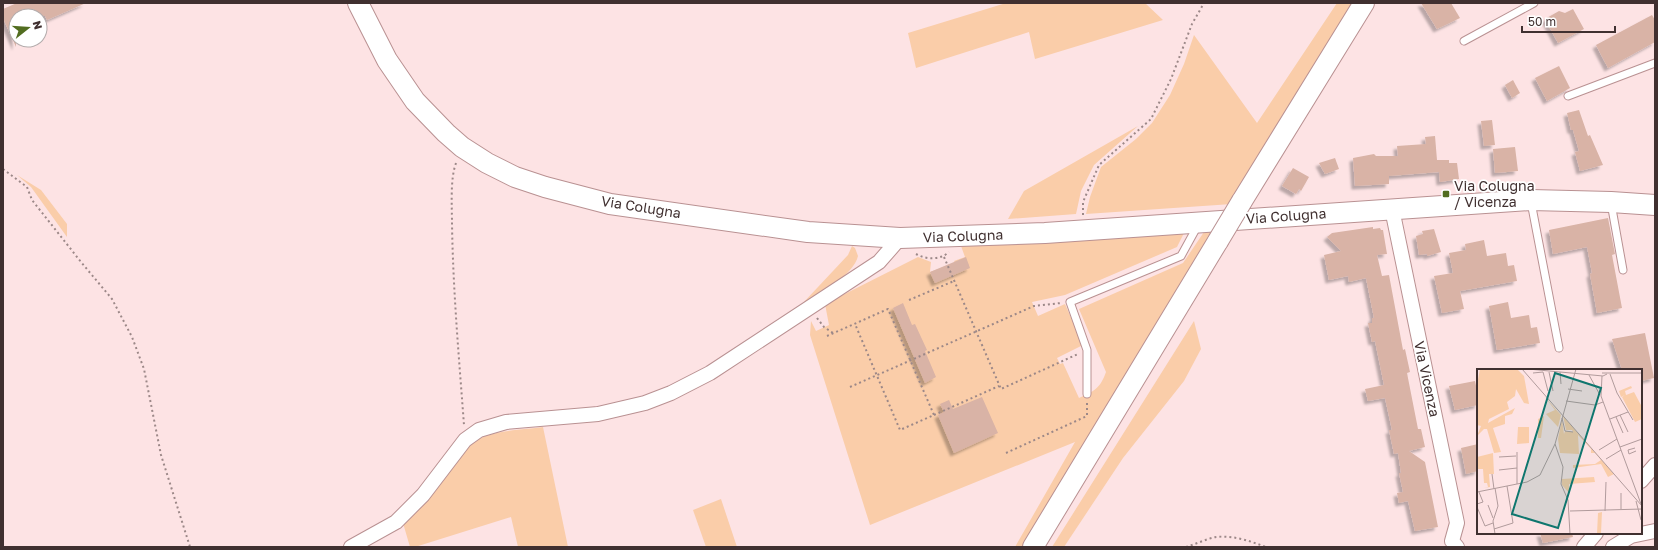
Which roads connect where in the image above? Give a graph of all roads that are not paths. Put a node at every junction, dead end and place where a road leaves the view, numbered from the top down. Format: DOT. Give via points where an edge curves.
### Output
graph roads {
  1 [pos="358,3"];
  2 [pos="1364,3"];
  3 [pos="1534,3"];
  4 [pos="1464,41"];
  5 [pos="1655,63"];
  6 [pos="1568,96"];
  7 [pos="1531,200"];
  8 [pos="1610,202"];
  9 [pos="1655,205"];
  10 [pos="1392,209"];
  11 [pos="1199,223"];
  12 [pos="900,238"];
  13 [pos="1623,270"];
  14 [pos="1559,348"];
  15 [pos="1087,394"];
  16 [pos="1655,465"];
  17 [pos="1642,480"];
  18 [pos="1655,531"];
  19 [pos="1642,533"];
  20 [pos="1595,534"];
  21 [pos="1628,535"];
  22 [pos="351,547"];
  23 [pos="1033,547"];
  24 [pos="1457,547"];
  25 [pos="1584,547"];
  26 [pos="1613,547"];
  1 -- 12 [label="street, Via Colugna" via="388,60 415,101 462,146 487,163 515,177 610,204 808,232"];
  2 -- 23 [label="street, bridge"];
  3 -- 4 [label="lane"];
  5 -- 6 [label="lane"];
  7 -- 8 [label="street, Via Colugna"];
  7 -- 10 [label="street, Via Colugna"];
  7 -- 14 [label="lane"];
  8 -- 9 [label="street, Via Colugna"];
  8 -- 13 [label="lane"];
  10 -- 11 [label="street, Via Colugna"];
  10 -- 24 [label="street, Via Vicenza" via="1457,523 1452,541"];
  11 -- 12 [label="street, Via Colugna" via="965,237"];
  11 -- 15 [label="lane" via="1182,256 1070,302 1088,350"];
  12 -- 22 [label="street" via="879,262 710,373 671,393 598,414 506,422 479,430 465,440 423,495 396,522"];
  16 -- 17 [label="street"];
  18 -- 19 [label="street"];
  20 -- 25 [label="street"];
  21 -- 26 [label="street"];
}
